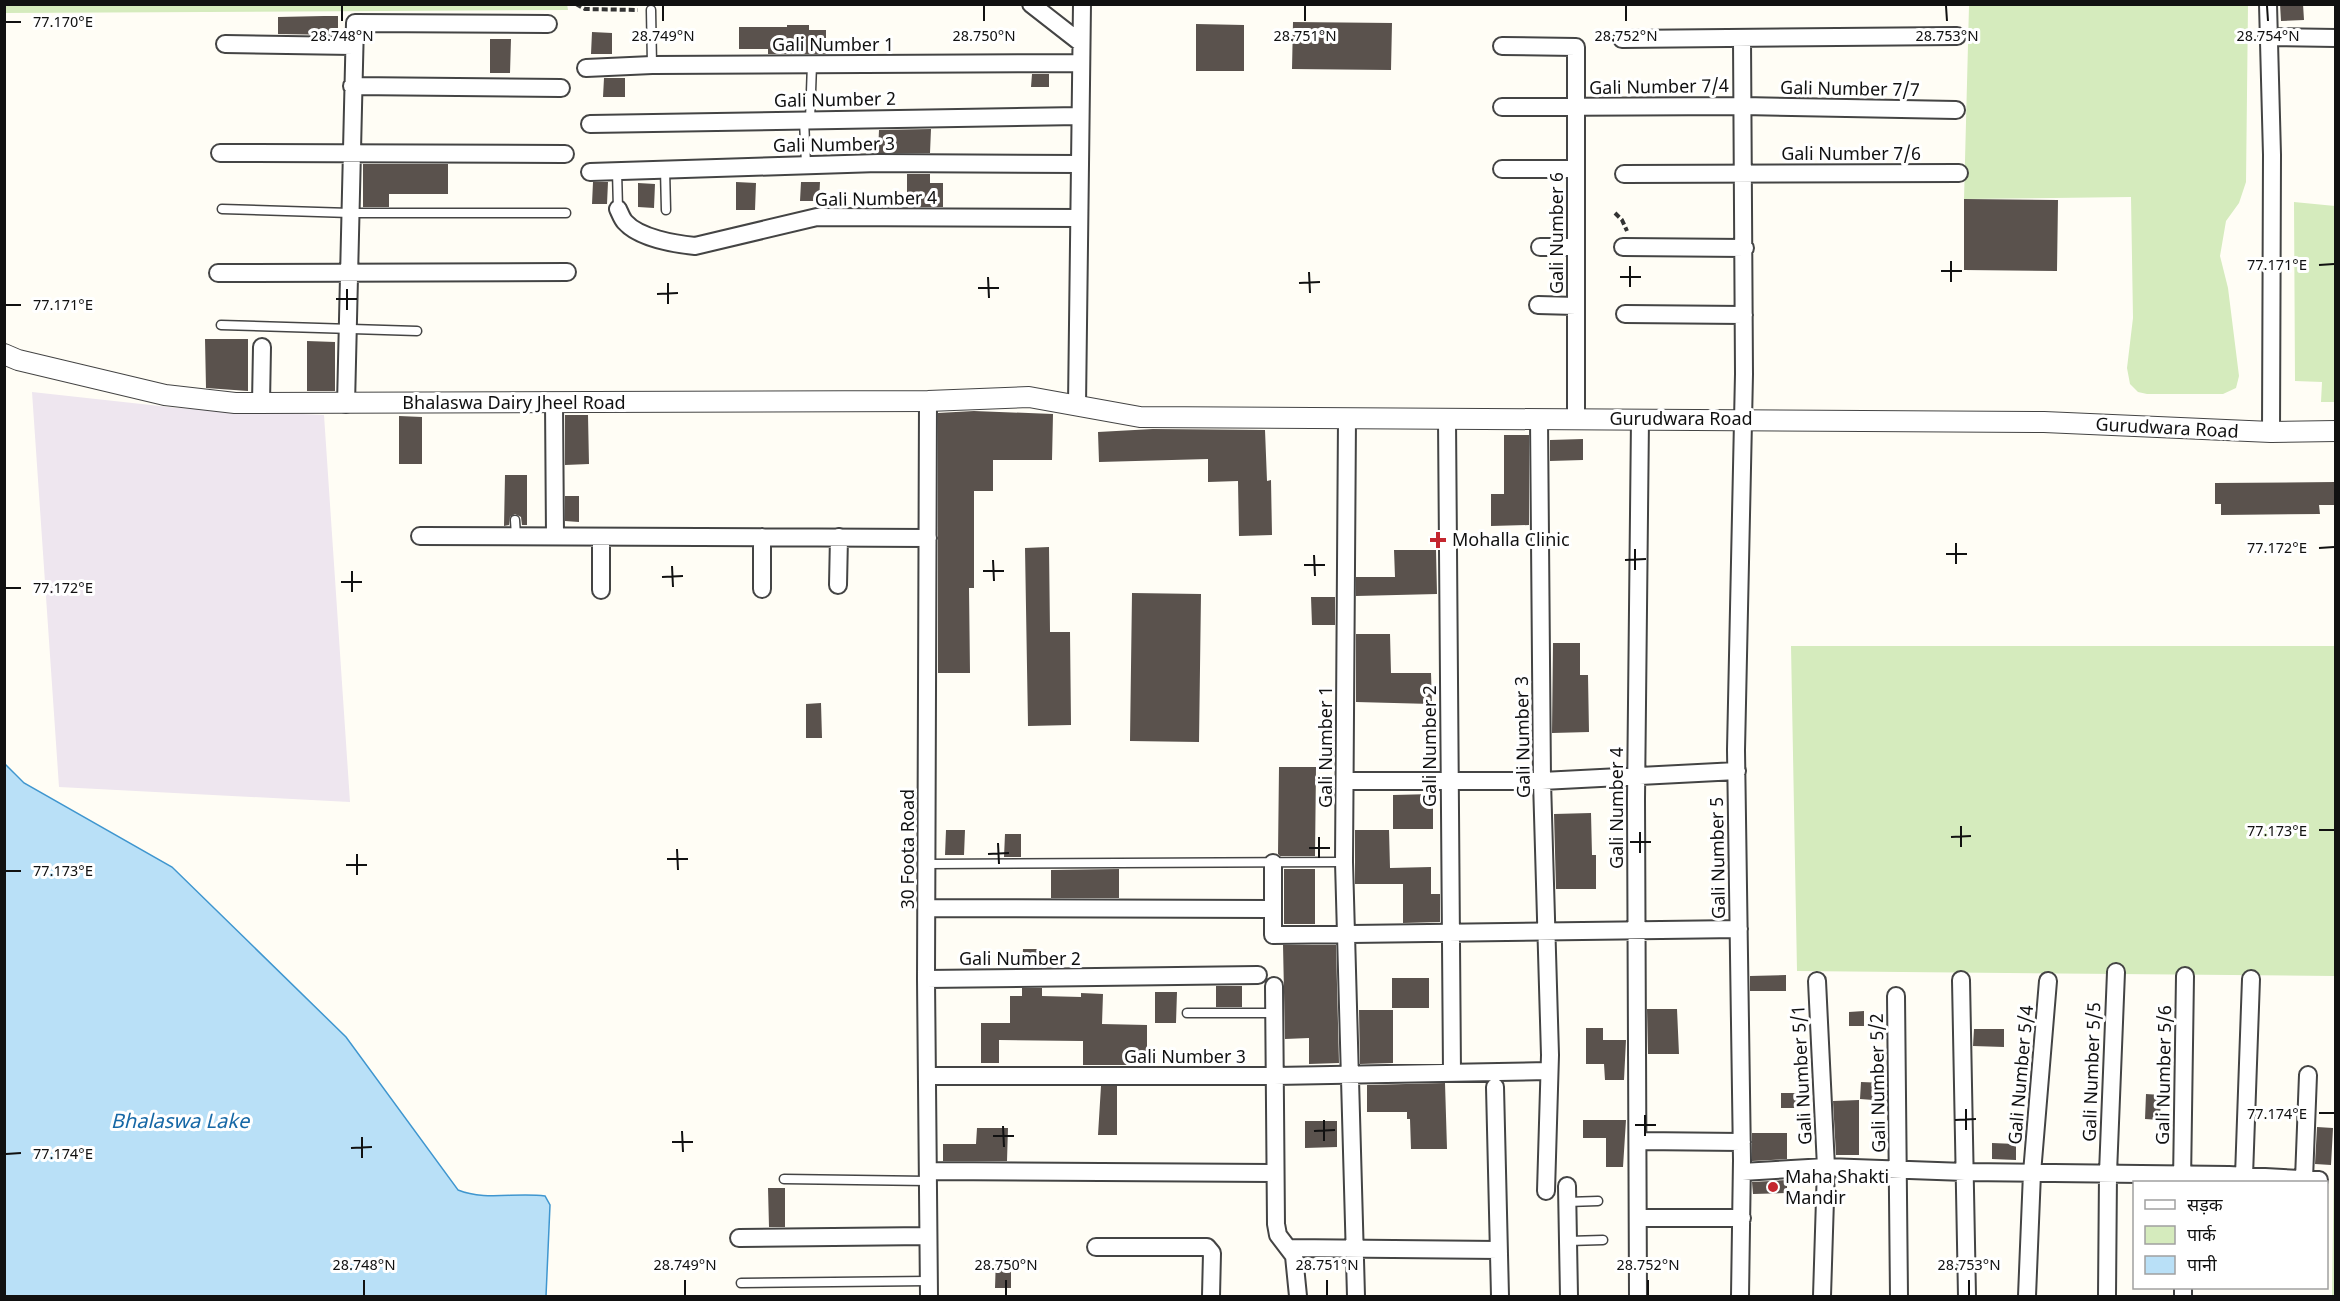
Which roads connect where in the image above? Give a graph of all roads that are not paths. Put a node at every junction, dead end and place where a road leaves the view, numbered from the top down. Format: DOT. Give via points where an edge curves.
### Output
graph roads {
  1 [pos="1030,4"];
  2 [pos="1082,4"];
  3 [pos="2268,4"];
  4 [pos="651,10"];
  5 [pos="548,24"];
  6 [pos="1957,36"];
  7 [pos="2267,37"];
  8 [pos="2336,38"];
  9 [pos="1622,39"];
  10 [pos="1742,39"];
  11 [pos="1081,43"];
  12 [pos="225,44"];
  13 [pos="353,46"];
  14 [pos="1502,46"];
  15 [pos="1080,63"];
  16 [pos="812,64"];
  17 [pos="652,65"];
  18 [pos="586,68"];
  19 [pos="351,86"];
  20 [pos="561,88"];
  21 [pos="1743,106"];
  22 [pos="1502,107"];
  23 [pos="1576,107"];
  24 [pos="1956,110"];
  25 [pos="1080,116"];
  26 [pos="807,120"];
  27 [pos="590,124"];
  28 [pos="220,153"];
  29 [pos="350,154"];
  30 [pos="565,154"];
  31 [pos="806,164"];
  32 [pos="1080,164"];
  33 [pos="665,169"];
  34 [pos="1502,169"];
  35 [pos="1576,169"];
  36 [pos="617,171"];
  37 [pos="590,172"];
  38 [pos="1959,173"];
  39 [pos="1624,174"];
  40 [pos="1743,174"];
  41 [pos="222,209"];
  42 [pos="618,209"];
  43 [pos="666,210"];
  44 [pos="350,213"];
  45 [pos="566,213"];
  46 [pos="1079,218"];
  47 [pos="1540,247"];
  48 [pos="1576,247"];
  49 [pos="1623,247"];
  50 [pos="1745,248"];
  51 [pos="567,272"];
  52 [pos="218,273"];
  53 [pos="350,273"];
  54 [pos="1538,305"];
  55 [pos="1576,306"];
  56 [pos="1626,315"];
  57 [pos="1744,315"];
  58 [pos="220,325"];
  59 [pos="348,329"];
  60 [pos="417,331"];
  61 [pos="262,347"];
  62 [pos="4,354"];
  63 [pos="1029,397"];
  64 [pos="928,401"];
  65 [pos="554,402"];
  66 [pos="261,403"];
  67 [pos="345,404"];
  68 [pos="1077,405"];
  69 [pos="1347,418"];
  70 [pos="1447,418"];
  71 [pos="1539,419"];
  72 [pos="1576,419"];
  73 [pos="1640,419"];
  74 [pos="1743,420"];
  75 [pos="2336,431"];
  76 [pos="2271,432"];
  77 [pos="420,536"];
  78 [pos="555,536"];
  79 [pos="601,537"];
  80 [pos="762,537"];
  81 [pos="839,537"];
  82 [pos="928,538"];
  83 [pos="838,585"];
  84 [pos="762,589"];
  85 [pos="601,590"];
  86 [pos="1737,771"];
  87 [pos="1636,776"];
  88 [pos="1345,781"];
  89 [pos="1450,781"];
  90 [pos="1542,781"];
  91 [pos="1273,862"];
  92 [pos="1344,862"];
  93 [pos="927,864"];
  94 [pos="928,908"];
  95 [pos="1272,909"];
  96 [pos="1739,929"];
  97 [pos="1636,930"];
  98 [pos="1547,932"];
  99 [pos="1451,933"];
  100 [pos="1346,934"];
  101 [pos="2116,972"];
  102 [pos="1258,975"];
  103 [pos="2185,976"];
  104 [pos="926,979"];
  105 [pos="2251,979"];
  106 [pos="1961,980"];
  107 [pos="1818,981"];
  108 [pos="2048,981"];
  109 [pos="1274,986"];
  110 [pos="1896,996"];
  111 [pos="1187,1013"];
  112 [pos="1274,1013"];
  113 [pos="1550,1063"];
  114 [pos="1452,1073"];
  115 [pos="1348,1075"];
  116 [pos="2308,1075"];
  117 [pos="928,1076"];
  118 [pos="1275,1076"];
  119 [pos="1495,1087"];
  120 [pos="1638,1141"];
  121 [pos="1742,1142"];
  122 [pos="1826,1167"];
  123 [pos="1898,1170"];
  124 [pos="1742,1172"];
  125 [pos="1965,1172"];
  126 [pos="1274,1173"];
  127 [pos="2032,1173"];
  128 [pos="2108,1173"];
  129 [pos="929,1176"];
  130 [pos="2244,1176"];
  131 [pos="2182,1178"];
  132 [pos="784,1179"];
  133 [pos="1546,1191"];
  134 [pos="1567,1194"];
  135 [pos="1598,1201"];
  136 [pos="1638,1218"];
  137 [pos="1742,1218"];
  138 [pos="928,1236"];
  139 [pos="739,1238"];
  140 [pos="1603,1240"];
  141 [pos="1568,1241"];
  142 [pos="1096,1247"];
  143 [pos="1288,1248"];
  144 [pos="1354,1248"];
  145 [pos="1499,1250"];
  146 [pos="741,1282"];
  147 [pos="928,1289"];
  148 [pos="1211,1296"];
  149 [pos="1298,1296"];
  150 [pos="1356,1296"];
  151 [pos="1500,1296"];
  152 [pos="1569,1296"];
  153 [pos="1638,1296"];
  154 [pos="1740,1296"];
  155 [pos="1822,1296"];
  156 [pos="1899,1296"];
  157 [pos="1967,1296"];
  158 [pos="2027,1296"];
  159 [pos="2107,1296"];
  1 -- 11 [label="street"];
  2 -- 11 [label="street"];
  3 -- 7 [label="street"];
  4 -- 17 [label="lane"];
  5 -- 13 [label="street" via="355,23"];
  6 -- 10 [label="street"];
  7 -- 8 [label="street"];
  7 -- 76 [label="street" via="2272,155"];
  9 -- 10 [label="street"];
  10 -- 21 [label="street, Gali Number 5"];
  11 -- 15 [label="street"];
  12 -- 13 [label="street"];
  13 -- 19 [label="street"];
  14 -- 23 [label="street, Gali Number 6" via="1576,47"];
  15 -- 16 [label="street, Gali Number 1"];
  15 -- 25 [label="street"];
  16 -- 17 [label="street, Gali Number 1"];
  16 -- 26 [label="lane"];
  17 -- 18 [label="street, Gali Number 1"];
  19 -- 20 [label="street"];
  19 -- 29 [label="street"];
  21 -- 23 [label="street, Gali Number 7/4"];
  21 -- 24 [label="street, Gali Number 7/7"];
  21 -- 40 [label="street, Gali Number 5"];
  22 -- 23 [label="street, Gali Number 7/4"];
  23 -- 35 [label="street, Gali Number 6"];
  25 -- 26 [label="street, Gali Number 2"];
  25 -- 32 [label="street"];
  26 -- 27 [label="street, Gali Number 2"];
  26 -- 31 [label="lane"];
  28 -- 29 [label="street"];
  29 -- 30 [label="street"];
  29 -- 44 [label="street"];
  31 -- 32 [label="street, Gali Number 3"];
  31 -- 33 [label="street, Gali Number 3"];
  32 -- 46 [label="street"];
  33 -- 36 [label="street, Gali Number 3"];
  33 -- 43 [label="lane"];
  34 -- 35 [label="street"];
  35 -- 48 [label="street, Gali Number 6"];
  36 -- 37 [label="street, Gali Number 3"];
  36 -- 42 [label="lane"];
  38 -- 40 [label="street, Gali Number 7/6"];
  39 -- 40 [label="street, Gali Number 7/6"];
  40 -- 50 [label="street, Gali Number 5"];
  41 -- 44 [label="lane"];
  42 -- 46 [label="street, Gali Number 4" via="626,223 643,234 695,246 817,218"];
  44 -- 45 [label="lane"];
  44 -- 53 [label="street"];
  46 -- 68 [label="street"];
  47 -- 48 [label="street"];
  48 -- 55 [label="street, Gali Number 6"];
  49 -- 50 [label="street"];
  50 -- 57 [label="street, Gali Number 5"];
  51 -- 53 [label="street"];
  52 -- 53 [label="street"];
  53 -- 59 [label="street"];
  54 -- 55 [label="street"];
  55 -- 72 [label="street, Gali Number 6"];
  56 -- 57 [label="street"];
  57 -- 74 [label="street, Gali Number 5"];
  58 -- 59 [label="lane"];
  59 -- 60 [label="lane"];
  59 -- 67 [label="street"];
  61 -- 66 [label="street"];
  62 -- 66 [label="street, Bhalaswa Dairy Jheel Road" via="165,395"];
  63 -- 64 [label="street, Bhalaswa Dairy Jheel Road"];
  63 -- 68 [label="street, Gurudwara Road"];
  64 -- 65 [label="street, Bhalaswa Dairy Jheel Road"];
  64 -- 82 [label="street, 30 Foota Road"];
  65 -- 67 [label="street, Bhalaswa Dairy Jheel Road"];
  65 -- 78 [label="street"];
  66 -- 67 [label="street, Bhalaswa Dairy Jheel Road"];
  68 -- 69 [label="street, Gurudwara Road" via="1140,417"];
  69 -- 70 [label="street, Gurudwara Road"];
  69 -- 88 [label="street, Gali Number 1"];
  70 -- 71 [label="street, Gurudwara Road"];
  70 -- 89 [label="street, Gali Number 2"];
  71 -- 72 [label="street, Gurudwara Road"];
  71 -- 90 [label="street, Gali Number 3"];
  72 -- 73 [label="street, Gurudwara Road"];
  73 -- 74 [label="street, Gurudwara Road"];
  73 -- 87 [label="street, Gali Number 4"];
  74 -- 76 [label="street, Gurudwara Road" via="2044,422"];
  74 -- 86 [label="street, Gali Number 5"];
  75 -- 76 [label="street, Gurudwara Road"];
  77 -- 78 [label="street" via="516,528"];
  78 -- 79 [label="street"];
  79 -- 80 [label="street"];
  79 -- 85 [label="street"];
  80 -- 81 [label="street"];
  80 -- 84 [label="street"];
  81 -- 82 [label="street"];
  81 -- 83 [label="street"];
  82 -- 93 [label="street, 30 Foota Road"];
  86 -- 87 [label="street"];
  86 -- 96 [label="street, Gali Number 5"];
  87 -- 90 [label="street"];
  87 -- 97 [label="street, Gali Number 4"];
  88 -- 89 [label="street"];
  88 -- 92 [label="street, Gali Number 1"];
  89 -- 90 [label="street"];
  89 -- 99 [label="street, Gali Number 2"];
  90 -- 98 [label="street, Gali Number 3"];
  91 -- 92 [label="lane"];
  91 -- 93 [label="lane"];
  91 -- 95 [label="street"];
  92 -- 100 [label="street, Gali Number 1"];
  93 -- 94 [label="street, 30 Foota Road"];
  94 -- 95 [label="street"];
  94 -- 104 [label="street, 30 Foota Road"];
  95 -- 100 [label="street" via="1273,935"];
  96 -- 97 [label="street"];
  96 -- 121 [label="street, Gali Number 5"];
  97 -- 98 [label="street"];
  97 -- 120 [label="street, Gali Number 4"];
  98 -- 99 [label="street"];
  98 -- 113 [label="street, Gali Number 3"];
  99 -- 100 [label="street"];
  99 -- 114 [label="street, Gali Number 2"];
  100 -- 115 [label="street, Gali Number 1"];
  101 -- 128 [label="street, Gali Number 5/5"];
  102 -- 104 [label="street, Gali Number 2"];
  103 -- 131 [label="street, Gali Number 5/6"];
  104 -- 117 [label="street, 30 Foota Road"];
  105 -- 130 [label="street"];
  106 -- 125 [label="street"];
  107 -- 122 [label="street, Gali Number 5/1"];
  108 -- 127 [label="street, Gali Number 5/4"];
  109 -- 112 [label="street"];
  110 -- 123 [label="street, Gali Number 5/2"];
  111 -- 112 [label="lane"];
  112 -- 118 [label="street"];
  113 -- 114 [label="street, Gali Number 3"];
  113 -- 133 [label="street"];
  114 -- 115 [label="street, Gali Number 3"];
  115 -- 118 [label="street, Gali Number 3"];
  115 -- 144 [label="street, Gali Number 1"];
  116 -- 130 [label="street" via="2312,1179"];
  117 -- 118 [label="street, Gali Number 3"];
  117 -- 129 [label="street, 30 Foota Road"];
  118 -- 126 [label="street"];
  119 -- 145 [label="street"];
  120 -- 121 [label="street"];
  120 -- 136 [label="street, Gali Number 4"];
  121 -- 124 [label="street, Gali Number 5"];
  122 -- 123 [label="street"];
  122 -- 124 [label="street"];
  122 -- 155 [label="street, Gali Number 5/1"];
  123 -- 125 [label="street"];
  123 -- 156 [label="street, Gali Number 5/2"];
  124 -- 137 [label="street, Gali Number 5"];
  125 -- 127 [label="street"];
  125 -- 157 [label="street"];
  126 -- 129 [label="street"];
  126 -- 143 [label="street" via="1278,1235"];
  127 -- 128 [label="street"];
  127 -- 158 [label="street, Gali Number 5/4"];
  128 -- 131 [label="street"];
  128 -- 159 [label="street, Gali Number 5/5"];
  129 -- 132 [label="lane"];
  129 -- 138 [label="street, 30 Foota Road"];
  130 -- 131 [label="street"];
  134 -- 135 [label="lane"];
  134 -- 141 [label="street"];
  136 -- 137 [label="street"];
  136 -- 153 [label="street, Gali Number 4"];
  137 -- 154 [label="street, Gali Number 5"];
  138 -- 139 [label="street"];
  138 -- 147 [label="street, 30 Foota Road"];
  140 -- 141 [label="lane"];
  141 -- 152 [label="street"];
  142 -- 148 [label="street" via="1207,1247 1212,1252"];
  143 -- 144 [label="street"];
  143 -- 149 [label="street" via="1297,1265"];
  144 -- 145 [label="street"];
  144 -- 150 [label="street, Gali Number 1"];
  145 -- 151 [label="street"];
  146 -- 147 [label="lane"];
}
